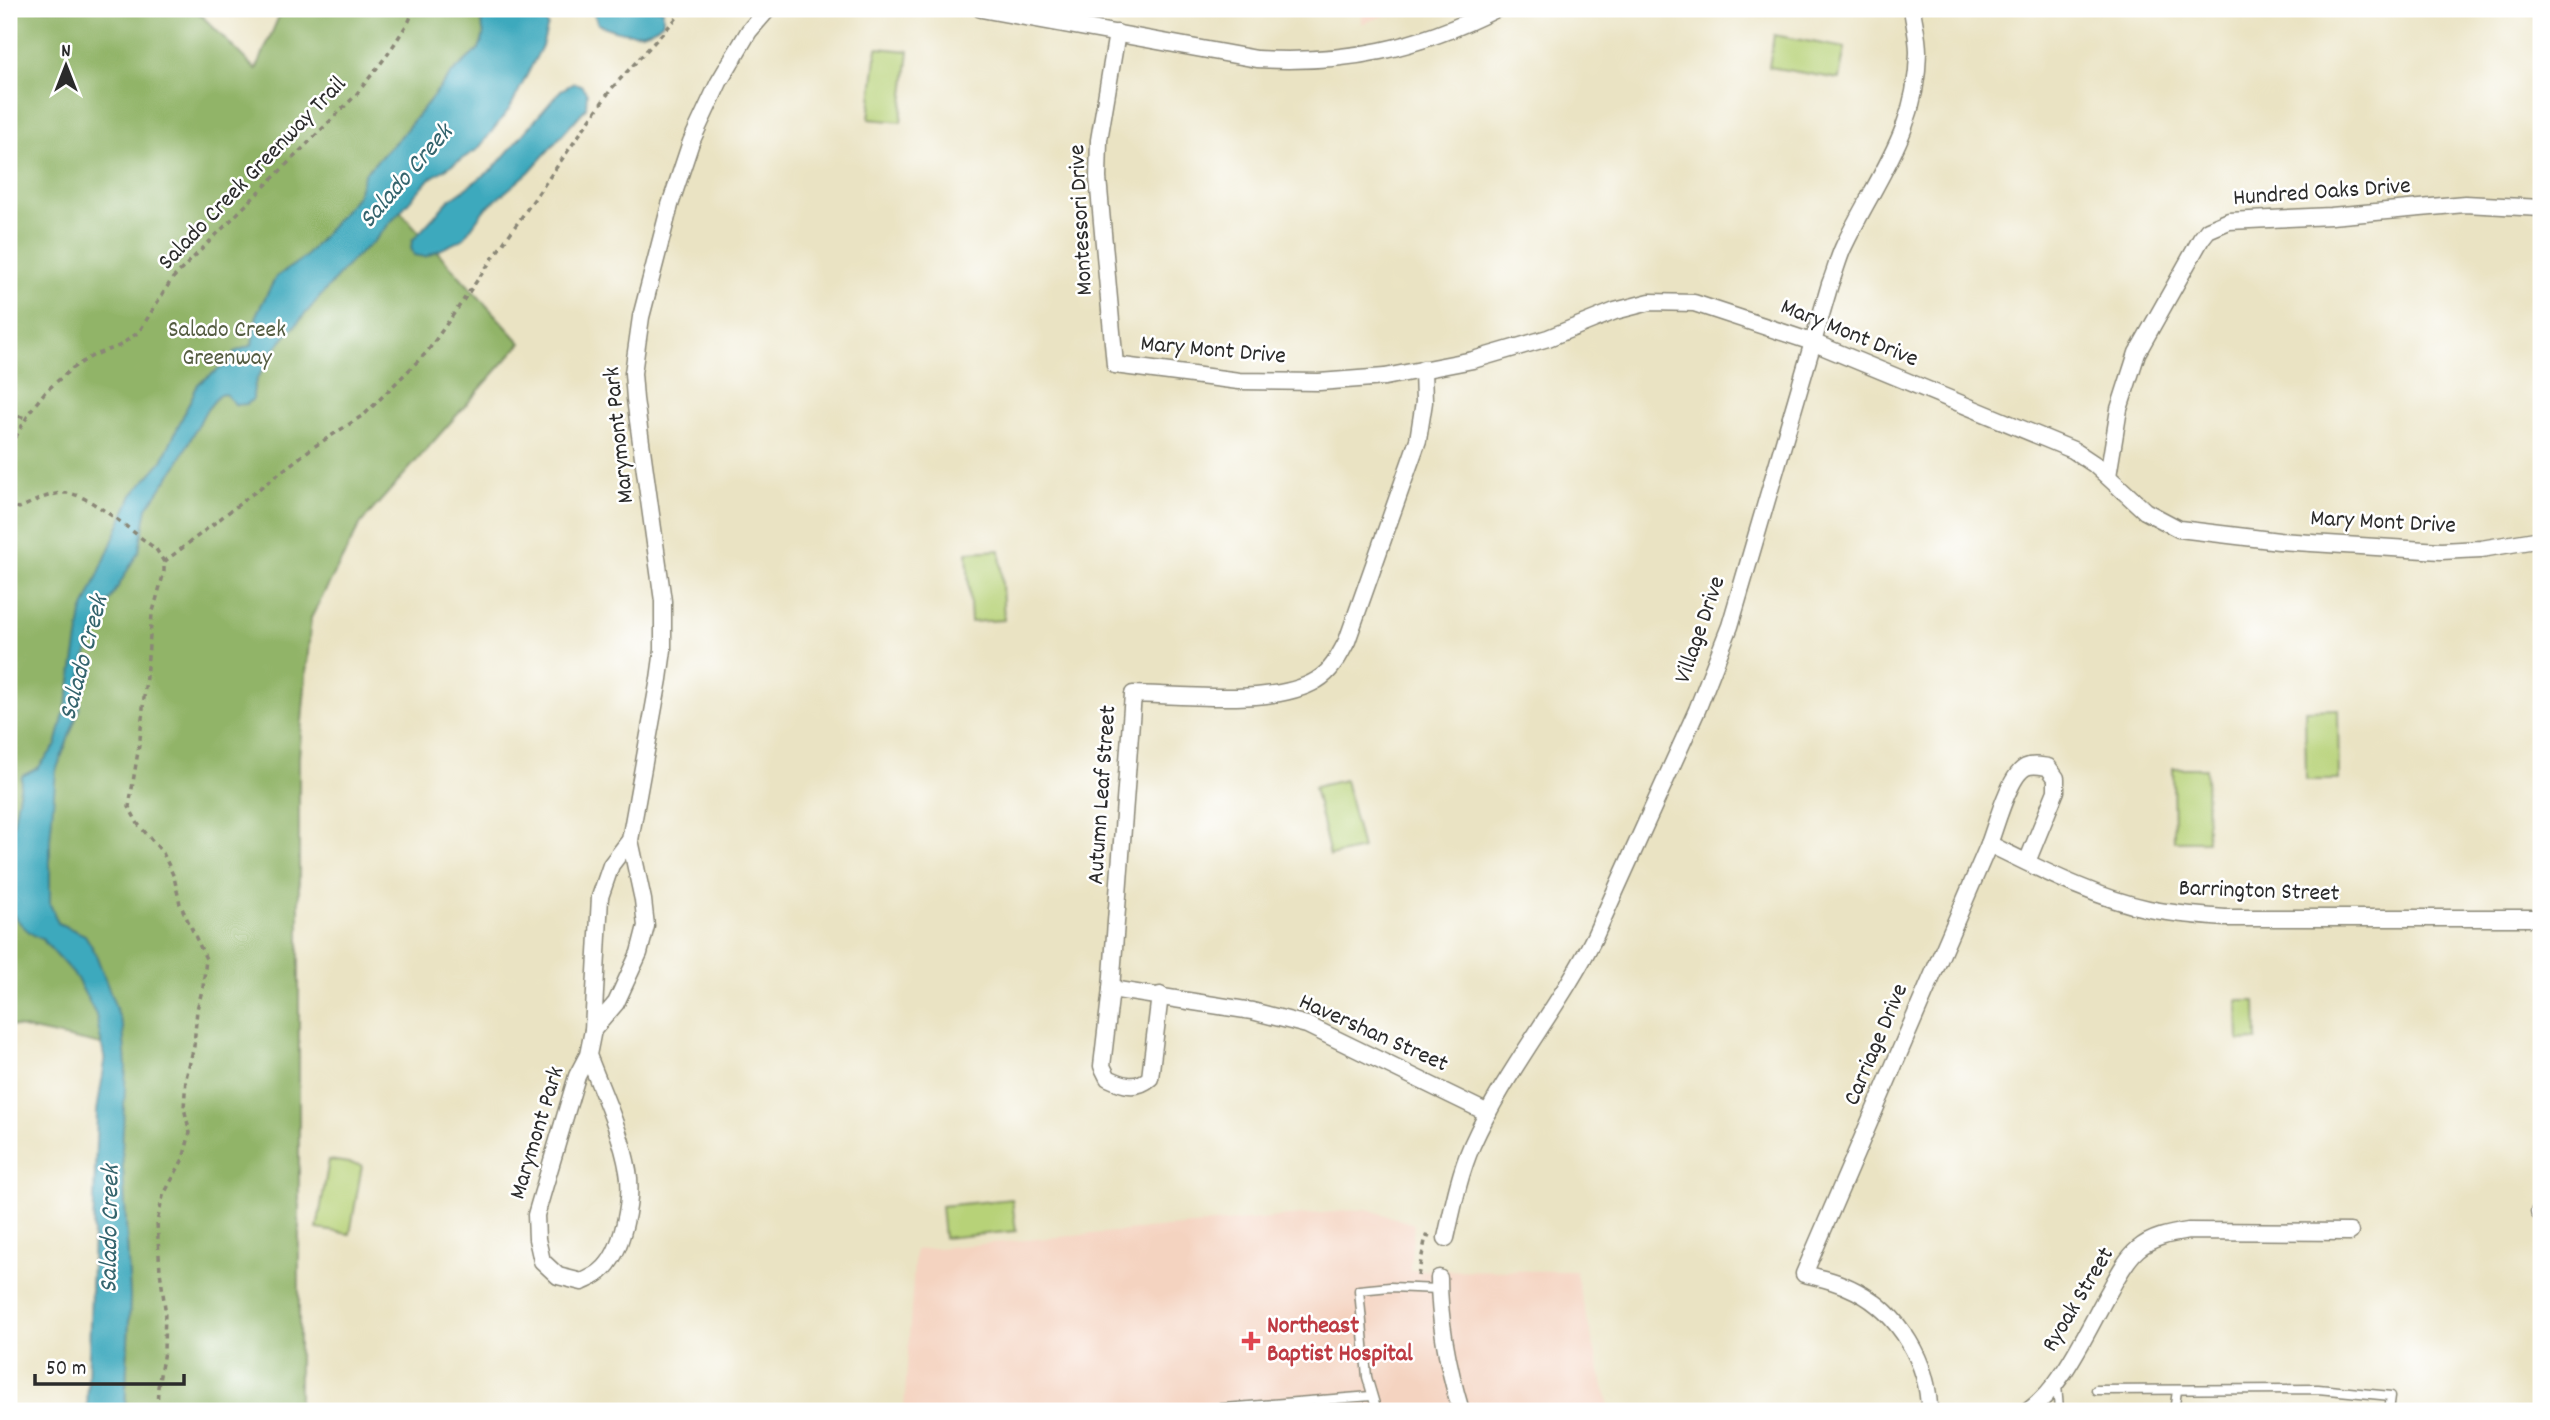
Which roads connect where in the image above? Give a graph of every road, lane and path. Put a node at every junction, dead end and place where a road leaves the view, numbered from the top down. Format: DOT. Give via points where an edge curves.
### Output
graph roads {
  1 [pos="414,9"];
  2 [pos="685,9"];
  3 [pos="768,9"];
  4 [pos="984,9"];
  5 [pos="1496,9"];
  6 [pos="1912,9"];
  7 [pos="1117,33"];
  8 [pos="2541,208"];
  9 [pos="1812,341"];
  10 [pos="1115,365"];
  11 [pos="1423,369"];
  12 [pos="9,413"];
  13 [pos="25,418"];
  14 [pos="2108,475"];
  15 [pos="9,477"];
  16 [pos="9,501"];
  17 [pos="2541,539"];
  18 [pos="164,562"];
  19 [pos="630,840"];
  20 [pos="1989,844"];
  21 [pos="2027,862"];
  22 [pos="2541,918"];
  23 [pos="1111,989"];
  24 [pos="1160,995"];
  25 [pos="593,1030"];
  26 [pos="588,1055"];
  27 [pos="1488,1113"];
  28 [pos="2350,1231"];
  29 [pos="1446,1238"];
  30 [pos="1439,1283"];
  31 [pos="2057,1381"];
  32 [pos="2096,1390"];
  33 [pos="2177,1391"];
  34 [pos="1371,1396"];
  35 [pos="1323,1400"];
  36 [pos="158,1411"];
  37 [pos="1186,1411"];
  38 [pos="1328,1411"];
  39 [pos="1377,1411"];
  40 [pos="1461,1411"];
  41 [pos="1929,1411"];
  42 [pos="2028,1411"];
  43 [pos="2059,1411"];
  44 [pos="2174,1411"];
  45 [pos="2389,1411"];
  1 -- 13 [label="path, Salado Creek Greenway Trail" via="388,54 355,96 172,279 138,332 120,346 71,369"];
  2 -- 18 [label="path" via="612,88 427,352 365,414 312,448"];
  3 -- 19 [label="street, Marymont Park" via="749,30 691,142 670,205 636,344 635,399 663,601 663,650"];
  4 -- 7 [label="street"];
  5 -- 7 [label="street" via="1392,50 1297,61 1257,59"];
  6 -- 9 [label="street, Village Drive" via="1918,50 1916,78 1902,134 1843,248"];
  7 -- 10 [label="street, Montessori Drive" via="1099,140 1098,178"];
  8 -- 14 [label="street, Hundred Oaks Drive" via="2465,204 2229,221 2216,226 2202,239 2137,353 2119,409"];
  9 -- 11 [label="street, Mary Mont Drive" via="1694,303 1650,302 1473,360"];
  9 -- 14 [label="street, Mary Mont Drive" via="2073,450"];
  9 -- 27 [label="street, Village Drive" via="1730,626 1697,710 1580,967"];
  10 -- 11 [label="street, Mary Mont Drive" via="1239,382 1319,382"];
  11 -- 23 [label="street, Autumn Leaf Street" via="1418,440 1346,641 1330,669 1318,680 1272,694 1133,694"];
  12 -- 13 [label="path"];
  13 -- 15 [label="path, Salado Creek Greenway Trail" via="14,440"];
  14 -- 17 [label="street, Mary Mont Drive" via="2146,511 2179,529 2429,551 2481,550"];
  16 -- 18 [label="path" via="19,508 66,492 82,495 156,549"];
  18 -- 36 [label="path" via="152,615 129,807 163,853 206,960 186,1078 184,1108 190,1133 157,1222 165,1308"];
  19 -- 25 [label="street, Marymont Park" via="611,865 600,897"];
  19 -- 25 [label="street, Marymont Park" via="646,926 616,1003"];
  20 -- 21 [label="street, Barrington Street"];
  20 -- 21 [label="street, Carriage Drive" via="2014,778 2024,768 2048,767 2056,778 2056,791"];
  20 -- 41 [label="street, Carriage Drive" via="1804,1274 1857,1291 1895,1322 1919,1362"];
  21 -- 22 [label="street, Barrington Street" via="2112,899 2186,915"];
  23 -- 24 [label="street, Havershan Street"];
  23 -- 24 [label="street, Autumn Leaf Street" via="1102,1066 1108,1078 1132,1086 1150,1078"];
  24 -- 27 [label="street, Havershan Street" via="1307,1024"];
  25 -- 26 [label="street, Marymont Park"];
  26 -- 26 [label="street, Marymont Park" via="577,1076 536,1215 542,1261 558,1276 582,1282 602,1271 617,1250 625,1228 629,1173"];
  27 -- 29 [label="street, Village Drive" via="1458,1182"];
  28 -- 31 [label="street, Ryoak Street" via="2188,1231 2148,1242 2116,1279"];
  29 -- 30 [label="path" via="1426,1237 1418,1270 1418,1277"];
  30 -- 34 [label="lane" via="1359,1290"];
  30 -- 40 [label="street" via="1446,1356"];
  31 -- 42 [label="street, Ryoak Street"];
  31 -- 43 [label="lane"];
  32 -- 33 [label="lane"];
  33 -- 44 [label="lane"];
  33 -- 45 [label="lane" via="2318,1389 2390,1396"];
  34 -- 35 [label="lane"];
  34 -- 39 [label="lane"];
  35 -- 37 [label="lane"];
  35 -- 38 [label="lane"];
}
